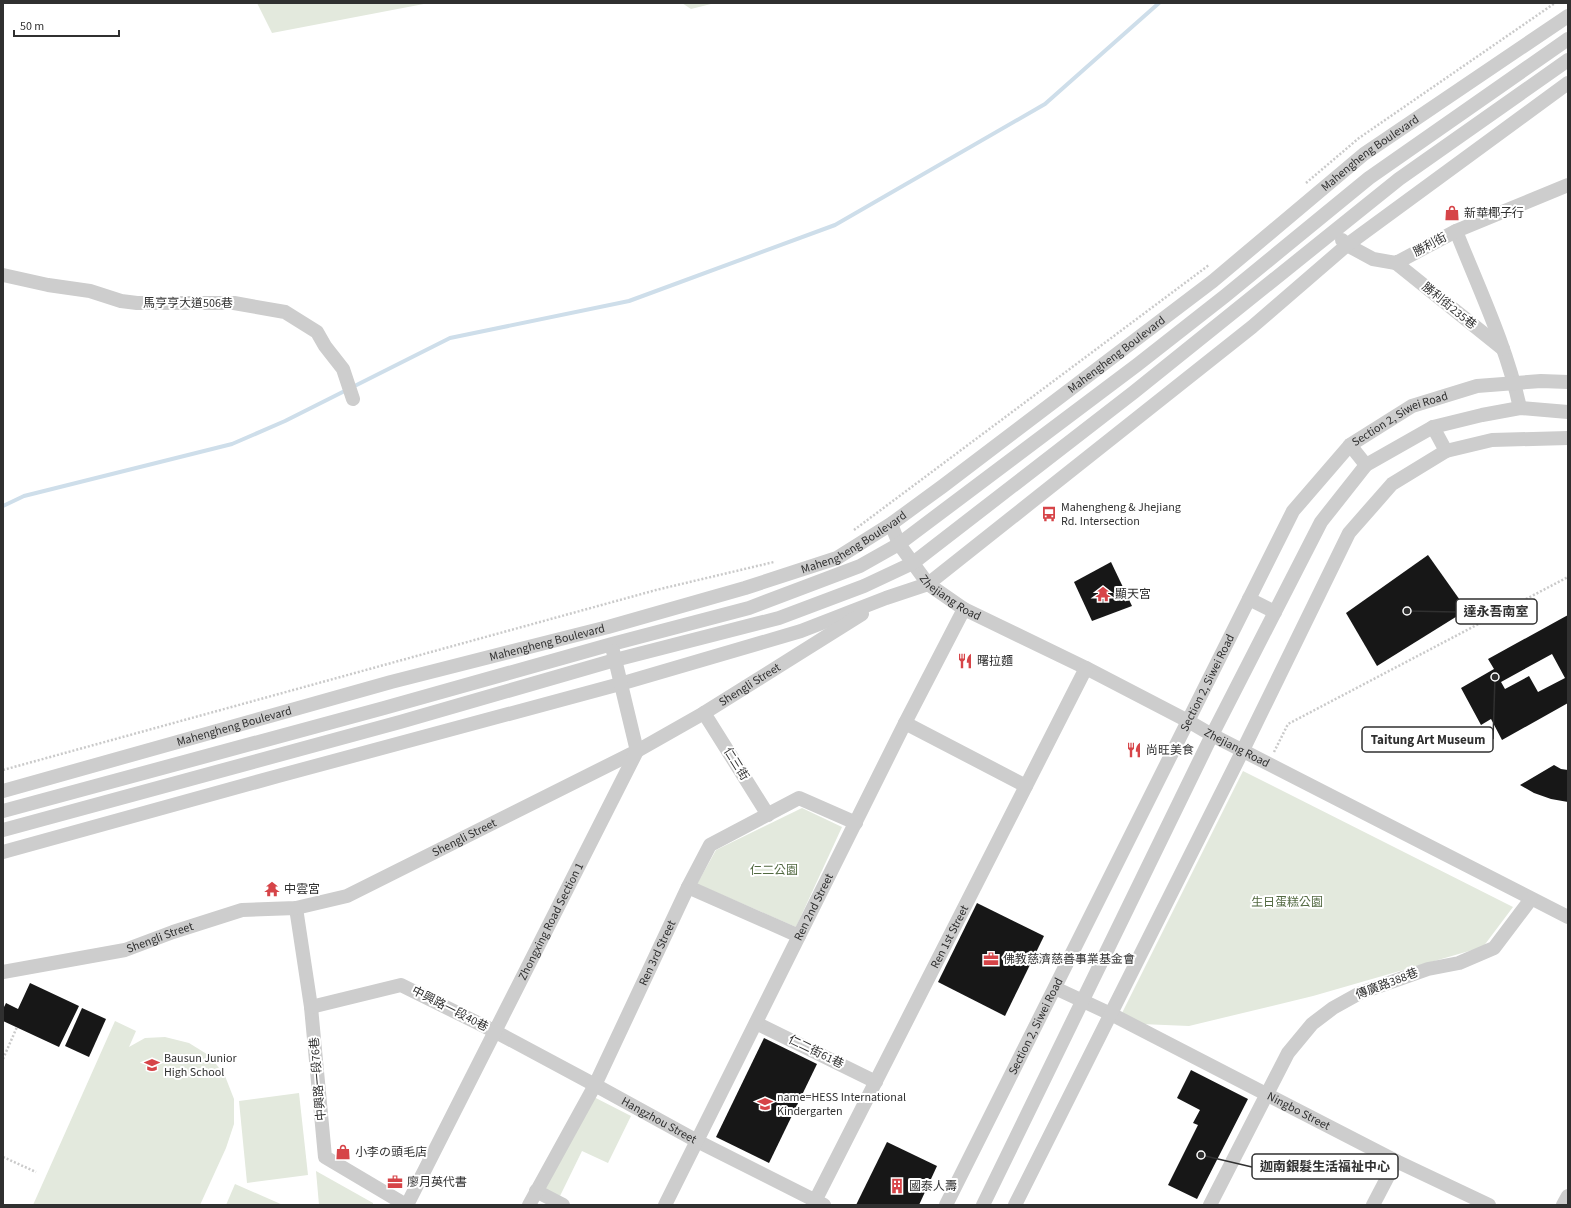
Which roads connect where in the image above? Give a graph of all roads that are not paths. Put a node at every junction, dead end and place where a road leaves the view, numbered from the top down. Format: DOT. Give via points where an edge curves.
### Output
graph roads {
  1 [pos="1568,16"];
  2 [pos="1568,39"];
  3 [pos="1568,60"];
  4 [pos="1568,83"];
  5 [pos="1568,185"];
  6 [pos="1309,201"];
  7 [pos="1321,217"];
  8 [pos="1334,231"];
  9 [pos="1456,231"];
  10 [pos="1347,245"];
  11 [pos="1396,263"];
  12 [pos="3,275"];
  13 [pos="1213,281"];
  14 [pos="1225,296"];
  15 [pos="1237,310"];
  16 [pos="1252,327"];
  17 [pos="1503,349"];
  18 [pos="1568,382"];
  19 [pos="1515,383"];
  20 [pos="353,398"];
  21 [pos="1520,408"];
  22 [pos="1568,412"];
  23 [pos="1028,422"];
  24 [pos="1433,427"];
  25 [pos="1041,437"];
  26 [pos="1568,438"];
  27 [pos="1350,445"];
  28 [pos="1446,451"];
  29 [pos="1056,453"];
  30 [pos="1366,465"];
  31 [pos="1070,471"];
  32 [pos="891,524"];
  33 [pos="899,544"];
  34 [pos="913,563"];
  35 [pos="928,584"];
  36 [pos="886,598"];
  37 [pos="1249,599"];
  38 [pos="964,609"];
  39 [pos="1275,612"];
  40 [pos="608,627"];
  41 [pos="612,644"];
  42 [pos="615,660"];
  43 [pos="1086,668"];
  44 [pos="620,684"];
  45 [pos="704,713"];
  46 [pos="1188,721"];
  47 [pos="905,723"];
  48 [pos="1212,735"];
  49 [pos="1243,750"];
  50 [pos="637,751"];
  51 [pos="58,776"];
  52 [pos="1026,786"];
  53 [pos="3,791"];
  54 [pos="63,796"];
  55 [pos="3,811"];
  56 [pos="71,812"];
  57 [pos="768,815"];
  58 [pos="856,823"];
  59 [pos="3,830"];
  60 [pos="75,832"];
  61 [pos="3,852"];
  62 [pos="688,887"];
  63 [pos="1531,899"];
  64 [pos="296,908"];
  65 [pos="1568,917"];
  66 [pos="799,936"];
  67 [pos="3,972"];
  68 [pos="1054,988"];
  69 [pos="1083,1001"];
  70 [pos="311,1007"];
  71 [pos="1111,1014"];
  72 [pos="756,1023"];
  73 [pos="496,1032"];
  74 [pos="876,1082"];
  75 [pos="595,1085"];
  76 [pos="1267,1095"];
  77 [pos="697,1141"];
  78 [pos="1396,1161"];
  79 [pos="536,1191"];
  80 [pos="1568,1196"];
  81 [pos="818,1203"];
  82 [pos="407,1205"];
  83 [pos="529,1205"];
  84 [pos="564,1205"];
  85 [pos="665,1205"];
  86 [pos="946,1205"];
  87 [pos="984,1205"];
  88 [pos="1015,1205"];
  89 [pos="1210,1205"];
  90 [pos="1374,1205"];
  91 [pos="1489,1205"];
  92 [pos="1563,1205"];
  1 -- 6 [label="street, Mahengheng Boulevard" via="1364,154"];
  2 -- 7 [label="street, Mahengheng Boulevard" via="1369,178"];
  3 -- 8 [label="street" via="1399,179"];
  4 -- 10 [label="street"];
  5 -- 9 [label="street, 勝利街"];
  6 -- 7 [label="street"];
  6 -- 13 [label="street, Mahengheng Boulevard"];
  7 -- 8 [label="street"];
  7 -- 14 [label="street, Mahengheng Boulevard"];
  8 -- 10 [label="street"];
  8 -- 15 [label="street"];
  9 -- 11 [label="street, 勝利街"];
  9 -- 17 [label="street"];
  10 -- 11 [label="street" via="1373,259"];
  10 -- 16 [label="street"];
  11 -- 17 [label="street, 勝利街235巷"];
  12 -- 20 [label="street, 馬亨亨大道506巷" via="90,291 121,301 234,303 285,312 317,332 343,369"];
  13 -- 14 [label="street"];
  13 -- 23 [label="street, Mahengheng Boulevard"];
  14 -- 25 [label="street, Mahengheng Boulevard"];
  15 -- 16 [label="street"];
  15 -- 29 [label="street"];
  16 -- 31 [label="street"];
  17 -- 19 [label="street"];
  18 -- 19 [label="street, Section 2, Siwei Road"];
  19 -- 21 [label="street"];
  19 -- 27 [label="street, Section 2, Siwei Road" via="1477,386 1412,406"];
  21 -- 22 [label="street, Section 2, Siwei Road"];
  21 -- 24 [label="street, Section 2, Siwei Road"];
  23 -- 25 [label="street"];
  23 -- 32 [label="street, Mahengheng Boulevard"];
  24 -- 28 [label="street"];
  24 -- 30 [label="street, Section 2, Siwei Road"];
  25 -- 33 [label="street, Mahengheng Boulevard"];
  26 -- 28 [label="street" via="1492,440"];
  27 -- 30 [label="street"];
  27 -- 37 [label="street, Section 2, Siwei Road" via="1293,510"];
  28 -- 49 [label="street" via="1392,484 1349,533"];
  29 -- 31 [label="street"];
  29 -- 34 [label="street"];
  30 -- 39 [label="street, Section 2, Siwei Road" via="1321,522"];
  31 -- 35 [label="street"];
  32 -- 33 [label="street, Zhejiang Road"];
  32 -- 40 [label="street, Mahengheng Boulevard" via="837,558 745,588"];
  33 -- 34 [label="street, Zhejiang Road"];
  33 -- 41 [label="street, Mahengheng Boulevard" via="860,566 750,608"];
  34 -- 35 [label="street, Zhejiang Road"];
  34 -- 42 [label="street" via="864,586 779,618"];
  35 -- 36 [label="street"];
  35 -- 38 [label="street, Zhejiang Road"];
  36 -- 44 [label="street" via="801,631"];
  36 -- 45 [label="street, Shengli Street"];
  37 -- 39 [label="street"];
  37 -- 46 [label="street, Section 2, Siwei Road"];
  38 -- 43 [label="street, Zhejiang Road"];
  38 -- 47 [label="street, Ren 2nd Street"];
  39 -- 48 [label="street, Section 2, Siwei Road"];
  40 -- 41 [label="street"];
  40 -- 51 [label="street, Mahengheng Boulevard" via="392,682"];
  41 -- 42 [label="street"];
  41 -- 54 [label="street, Mahengheng Boulevard"];
  42 -- 44 [label="street"];
  42 -- 56 [label="street"];
  43 -- 46 [label="street, Zhejiang Road"];
  43 -- 52 [label="street, Ren 1st Street"];
  44 -- 50 [label="street"];
  44 -- 60 [label="street"];
  45 -- 50 [label="street, Shengli Street"];
  45 -- 57 [label="street, 仁三街"];
  46 -- 48 [label="street, Zhejiang Road"];
  46 -- 68 [label="street, Section 2, Siwei Road"];
  47 -- 52 [label="street"];
  47 -- 58 [label="street, Ren 2nd Street"];
  48 -- 49 [label="street, Zhejiang Road"];
  48 -- 69 [label="street, Section 2, Siwei Road"];
  49 -- 63 [label="street, Zhejiang Road"];
  49 -- 71 [label="street"];
  50 -- 64 [label="street, Shengli Street" via="347,896"];
  50 -- 73 [label="street, Zhongxing Road Section 1"];
  51 -- 53 [label="street, Mahengheng Boulevard"];
  51 -- 54 [label="street"];
  52 -- 74 [label="street, Ren 1st Street"];
  54 -- 55 [label="street, Mahengheng Boulevard"];
  56 -- 59 [label="street"];
  56 -- 60 [label="street"];
  57 -- 58 [label="street, Ren 3rd Street" via="799,798"];
  57 -- 62 [label="street, Ren 3rd Street" via="710,844"];
  58 -- 66 [label="street, Ren 2nd Street"];
  60 -- 61 [label="street"];
  62 -- 66 [label="street"];
  62 -- 75 [label="street, Ren 3rd Street"];
  63 -- 65 [label="street, Zhejiang Road"];
  63 -- 76 [label="street, 傳廣路388巷" via="1494,948 1459,963 1428,969 1360,993 1333,1008 1312,1024 1292,1049"];
  64 -- 67 [label="street, Shengli Street" via="242,910 125,950"];
  64 -- 70 [label="street, 中興路一段76巷"];
  66 -- 72 [label="street, Ren 2nd Street"];
  68 -- 69 [label="street, Ningbo Street"];
  68 -- 86 [label="street, Section 2, Siwei Road"];
  69 -- 71 [label="street, Ningbo Street"];
  69 -- 87 [label="street, Section 2, Siwei Road"];
  70 -- 73 [label="street, 中興路一段40巷" via="401,985"];
  70 -- 82 [label="street, 中興路一段76巷" via="325,1157"];
  71 -- 76 [label="street, Ningbo Street"];
  71 -- 88 [label="street"];
  72 -- 74 [label="street, 仁二街61巷"];
  72 -- 77 [label="street, Ren 2nd Street"];
  73 -- 75 [label="street, Hangzhou Street"];
  73 -- 82 [label="street, Zhongxing Road Section 1"];
  74 -- 81 [label="street, Ren 1st Street"];
  75 -- 77 [label="street, Hangzhou Street"];
  75 -- 79 [label="street, Ren 3rd Street"];
  76 -- 78 [label="street, Ningbo Street"];
  76 -- 89 [label="street, 傳廣路388巷"];
  77 -- 81 [label="street, Hangzhou Street"];
  77 -- 85 [label="street, Ren 2nd Street"];
  78 -- 90 [label="street"];
  78 -- 91 [label="street, Ningbo Street"];
  79 -- 83 [label="street, Ren 3rd Street"];
  79 -- 84 [label="street"];
  80 -- 92 [label="street"];
}
